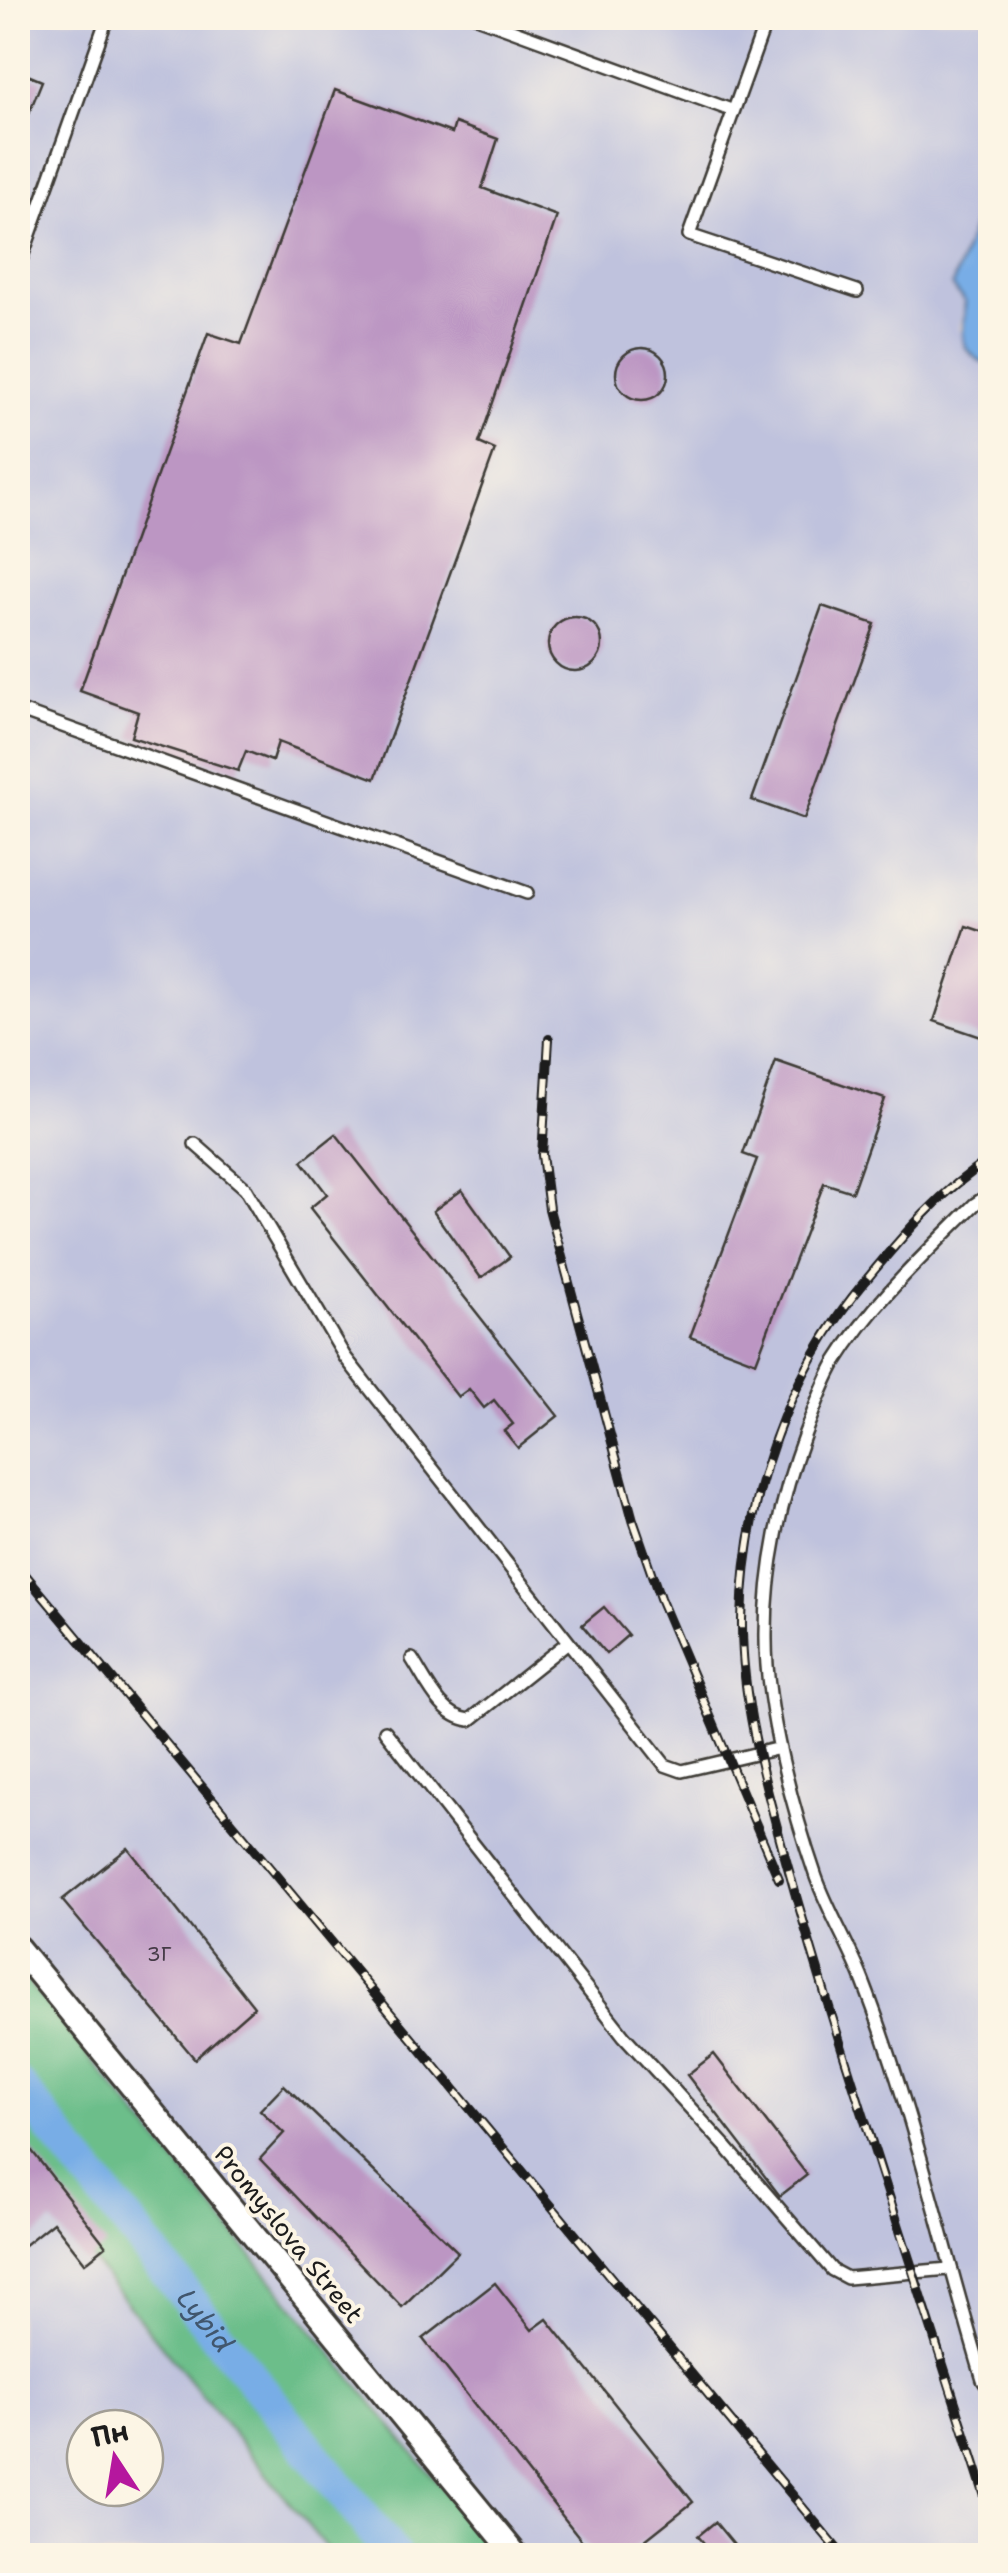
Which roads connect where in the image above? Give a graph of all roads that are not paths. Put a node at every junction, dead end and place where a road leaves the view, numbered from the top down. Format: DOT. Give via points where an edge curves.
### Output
graph roads {
  1 [pos="107,18"];
  2 [pos="479,18"];
  3 [pos="767,18"];
  4 [pos="732,110"];
  5 [pos="18,268"];
  6 [pos="857,290"];
  7 [pos="18,710"];
  8 [pos="526,893"];
  9 [pos="195,1144"];
  10 [pos="990,1194"];
  11 [pos="568,1642"];
  12 [pos="412,1660"];
  13 [pos="385,1732"];
  14 [pos="780,1748"];
  15 [pos="18,1948"];
  16 [pos="949,2269"];
  17 [pos="990,2390"];
  18 [pos="518,2556"];
  1 -- 5 [label="lane"];
  2 -- 4 [label="lane"];
  3 -- 4 [label="lane"];
  4 -- 6 [label="lane" via="689,235"];
  7 -- 8 [label="lane"];
  9 -- 11 [label="lane" via="245,1188 330,1337"];
  10 -- 14 [label="lane" via="883,1297 834,1365 796,1456 766,1607"];
  11 -- 12 [label="lane" via="470,1720 446,1710"];
  11 -- 14 [label="lane" via="673,1770"];
  13 -- 16 [label="lane" via="624,2036 832,2270 847,2278"];
  14 -- 16 [label="lane" via="816,1876 904,2100"];
  15 -- 18 [label="street, Promyslova Street"];
  16 -- 17 [label="lane"];
}
